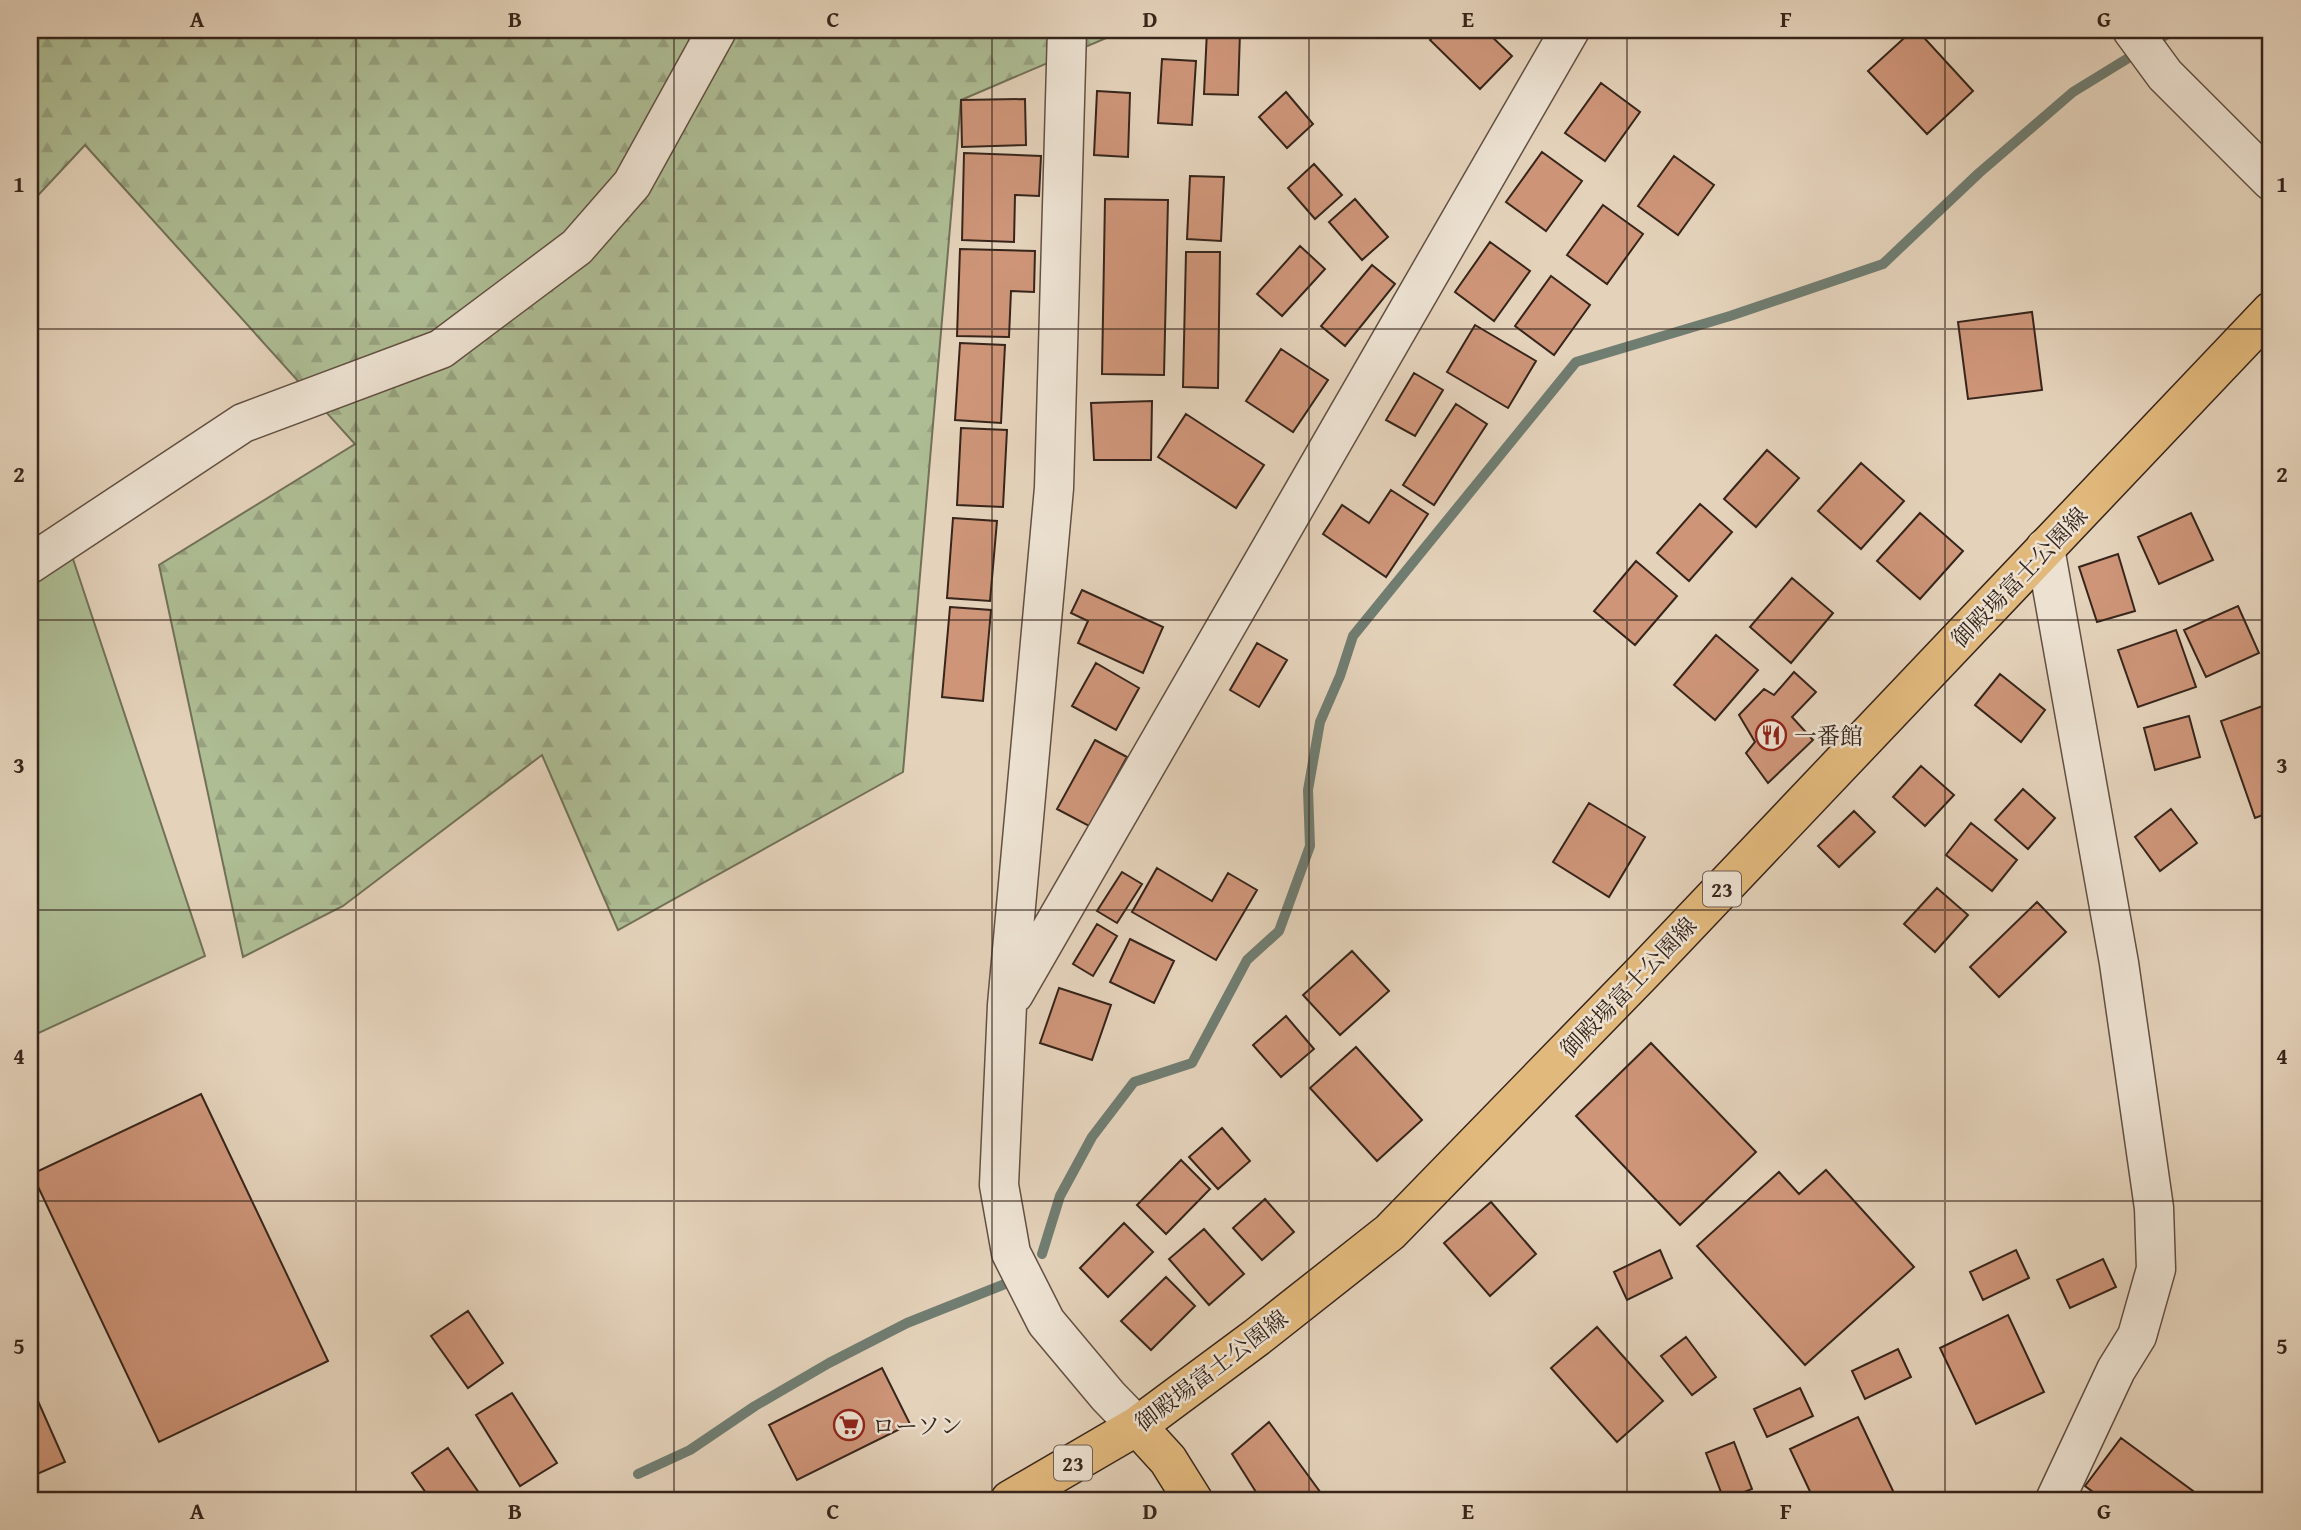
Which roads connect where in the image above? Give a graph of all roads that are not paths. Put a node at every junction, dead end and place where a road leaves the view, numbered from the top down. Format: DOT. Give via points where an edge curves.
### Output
graph roads {
  1 [pos="717,30"];
  2 [pos="1067,30"];
  3 [pos="1570,30"];
  4 [pos="2132,30"];
  5 [pos="2271,181"];
  6 [pos="2271,311"];
  7 [pos="2045,548"];
  8 [pos="30,564"];
  9 [pos="1007,1005"];
  10 [pos="1137,1426"];
  11 [pos="1010,1500"];
  12 [pos="1193,1500"];
  13 [pos="2055,1500"];
  1 -- 8 [label="street" via="632,184 577,247 441,349 243,423"];
  2 -- 9 [label="street" via="1054,488"];
  3 -- 9 [label="street"];
  4 -- 5 [label="street" via="2165,75"];
  6 -- 7 [label="main road, 御殿場富士公園線 / 23"];
  7 -- 10 [label="main road, 御殿場富士公園線 / 23" via="1390,1232"];
  7 -- 13 [label="street" via="2119,963 2154,1208 2156,1269 2137,1336 2116,1370"];
  9 -- 10 [label="street" via="999,1185 1011,1254 1046,1322"];
  10 -- 11 [label="main road, 御殿場富士公園線 / 23"];
  10 -- 12 [label="main road" via="1168,1460"];
}
